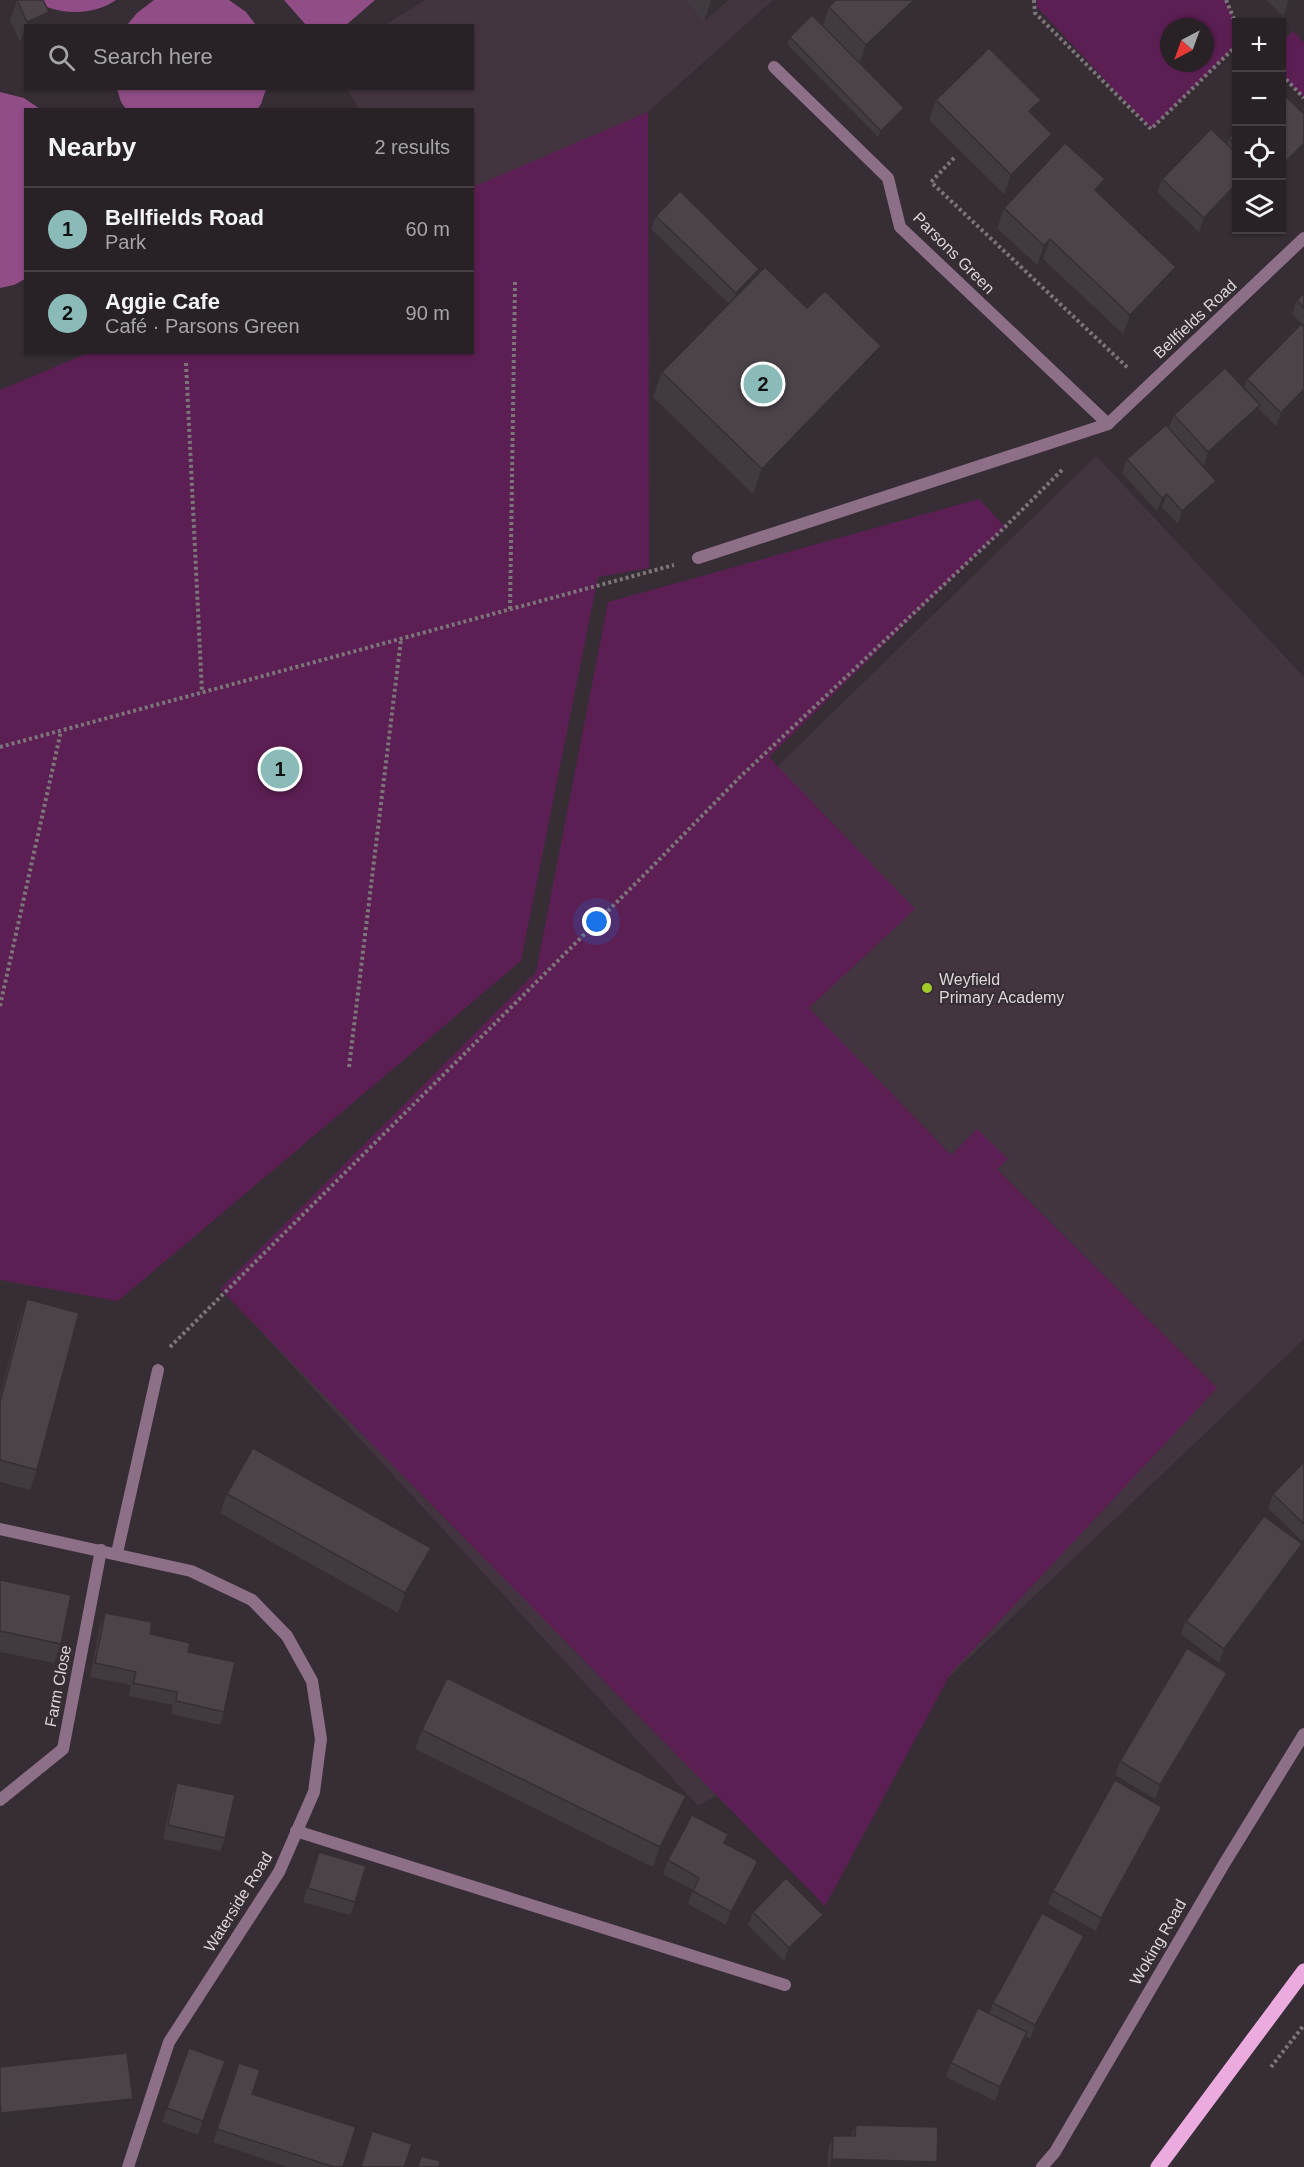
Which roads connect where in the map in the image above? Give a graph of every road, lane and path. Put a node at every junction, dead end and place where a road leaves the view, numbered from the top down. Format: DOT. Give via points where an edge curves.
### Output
graph roads {
  1 [pos="1034,0"];
  2 [pos="1226,0"];
  3 [pos="1234,18"];
  4 [pos="1232,50"];
  5 [pos="774,67"];
  6 [pos="1286,80"];
  7 [pos="1304,98"];
  8 [pos="954,158"];
  9 [pos="1304,238"];
  10 [pos="515,282"];
  11 [pos="186,363"];
  12 [pos="1147,387"];
  13 [pos="1108,424"];
  14 [pos="1069,463"];
  15 [pos="698,558"];
  16 [pos="510,609"];
  17 [pos="400,639"];
  18 [pos="202,693"];
  19 [pos="62,731"];
  20 [pos="0,747"];
  21 [pos="0,1006"];
  22 [pos="349,1067"];
  23 [pos="158,1370"];
  24 [pos="0,1528"];
  25 [pos="101,1550"];
  26 [pos="117,1553"];
  27 [pos="1304,1734"];
  28 [pos="0,1800"];
  29 [pos="296,1830"];
  30 [pos="1304,1971"];
  31 [pos="784,1985"];
  32 [pos="128,2167"];
  33 [pos="1042,2167"];
  34 [pos="1158,2167"];
  1 -- 4 [label="path" via="1035,13 1151,129"];
  2 -- 3 [label="path"];
  5 -- 13 [label="street, Parsons Green" via="888,178 900,226"];
  6 -- 7 [label="path"];
  8 -- 12 [label="path" via="931,182"];
  9 -- 12 [label="street, Bellfields Road"];
  10 -- 16 [label="path"];
  11 -- 18 [label="path"];
  12 -- 13 [label="street, Bellfields Road"];
  13 -- 15 [label="street"];
  14 -- 23 [label="path" via="741,777 172,1344"];
  15 -- 16 [label="path"];
  16 -- 17 [label="path"];
  17 -- 18 [label="path"];
  17 -- 22 [label="path"];
  18 -- 19 [label="path"];
  19 -- 20 [label="path"];
  19 -- 21 [label="path"];
  23 -- 26 [label="street"];
  24 -- 25 [label="street, Waterside Road"];
  25 -- 26 [label="street, Waterside Road"];
  25 -- 28 [label="street, Farm Close" via="63,1749"];
  26 -- 29 [label="street, Waterside Road" via="191,1570 252,1600 287,1635 312,1681 321,1739 314,1792"];
  27 -- 33 [label="street, Woking Road" via="1055,2152"];
  29 -- 31 [label="street"];
  29 -- 32 [label="street, Waterside Road" via="279,1872 169,2042"];
  30 -- 34 [label="main road"];
}
